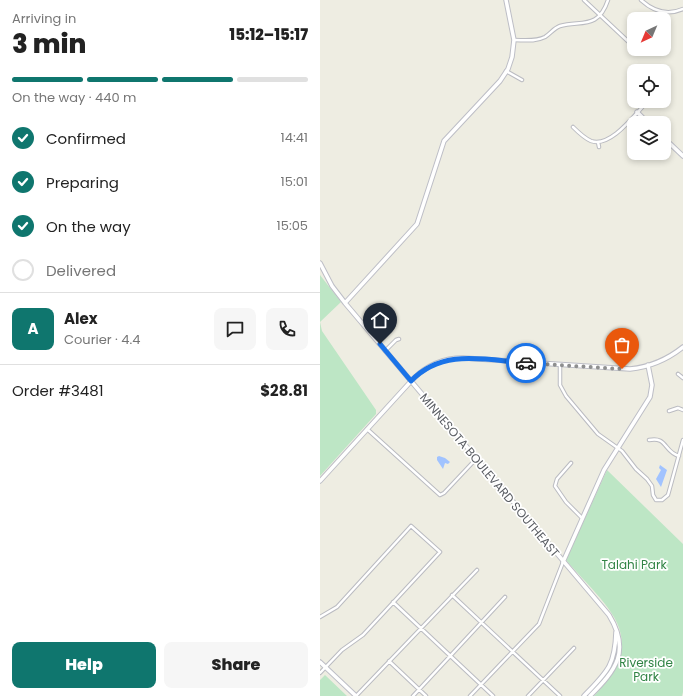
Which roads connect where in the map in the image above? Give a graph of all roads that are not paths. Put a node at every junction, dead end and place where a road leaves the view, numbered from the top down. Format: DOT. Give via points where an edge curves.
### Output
graph roads {
  1 [pos="506,0"];
  2 [pos="584,0"];
  3 [pos="608,0"];
  4 [pos="641,0"];
  5 [pos="683,9"];
  6 [pos="660,12"];
  7 [pos="671,12"];
  8 [pos="600,15"];
  9 [pos="514,40"];
  10 [pos="627,40"];
  11 [pos="506,71"];
  12 [pos="522,80"];
  13 [pos="641,108"];
  14 [pos="637,112"];
  15 [pos="641,116"];
  16 [pos="573,127"];
  17 [pos="598,142"];
  18 [pos="671,145"];
  19 [pos="599,147"];
  20 [pos="683,156"];
  21 [pos="320,263"];
  22 [pos="345,303"];
  23 [pos="399,339"];
  24 [pos="683,347"];
  25 [pos="385,351"];
  26 [pos="560,365"];
  27 [pos="648,365"];
  28 [pos="678,374"];
  29 [pos="683,378"];
  30 [pos="411,381"];
  31 [pos="683,410"];
  32 [pos="669,411"];
  33 [pos="367,429"];
  34 [pos="649,440"];
  35 [pos="683,440"];
  36 [pos="617,447"];
  37 [pos="679,456"];
  38 [pos="476,459"];
  39 [pos="572,462"];
  40 [pos="320,481"];
  41 [pos="582,518"];
  42 [pos="564,562"];
  43 [pos="477,570"];
  44 [pos="452,595"];
  45 [pos="505,597"];
  46 [pos="393,602"];
  47 [pos="320,617"];
  48 [pos="483,622"];
  49 [pos="421,627"];
  50 [pos="616,629"];
  51 [pos="574,648"];
  52 [pos="513,651"];
  53 [pos="451,656"];
  54 [pos="389,661"];
  55 [pos="320,662"];
  56 [pos="326,667"];
  57 [pos="320,673"];
  58 [pos="543,680"];
  59 [pos="481,685"];
  60 [pos="420,690"];
  61 [pos="356,696"];
  62 [pos="414,696"];
  63 [pos="426,696"];
  64 [pos="470,696"];
  65 [pos="493,696"];
  66 [pos="528,696"];
  67 [pos="560,696"];
  68 [pos="584,696"];
  69 [pos="590,696"];
  1 -- 9 [label="street"];
  2 -- 8 [label="street"];
  3 -- 8 [label="street"];
  4 -- 6 [label="street"];
  5 -- 7 [label="street"];
  8 -- 9 [label="street" via="583,24 559,27 536,40"];
  8 -- 10 [label="street"];
  9 -- 11 [label="street" via="512,57"];
  11 -- 12 [label="street"];
  11 -- 22 [label="street" via="444,141 422,214 414,228"];
  13 -- 14 [label="street"];
  14 -- 15 [label="street"];
  14 -- 17 [label="street" via="614,136"];
  16 -- 17 [label="street" via="586,139"];
  17 -- 19 [label="street"];
  18 -- 20 [label="street"];
  21 -- 22 [label="street, MINNESOTA BOULEVARD SOUTHEAST" via="332,286"];
  22 -- 25 [label="street, MINNESOTA BOULEVARD SOUTHEAST"];
  23 -- 25 [label="street"];
  24 -- 27 [label="street" via="670,356"];
  25 -- 30 [label="street, MINNESOTA BOULEVARD SOUTHEAST"];
  26 -- 27 [label="street" via="622,369"];
  26 -- 30 [label="street" via="449,359 423,370"];
  26 -- 36 [label="street" via="559,381 563,393 598,434"];
  27 -- 36 [label="street" via="652,385 650,397"];
  28 -- 29 [label="street"];
  30 -- 33 [label="street"];
  30 -- 38 [label="street, MINNESOTA BOULEVARD SOUTHEAST"];
  31 -- 32 [label="street" via="678,408"];
  33 -- 38 [label="street" via="440,495"];
  33 -- 40 [label="street"];
  34 -- 37 [label="street" via="660,440 673,454"];
  35 -- 37 [label="street"];
  36 -- 37 [label="street" via="647,479 654,496 660,501 668,495"];
  36 -- 41 [label="street"];
  38 -- 42 [label="street, MINNESOTA BOULEVARD SOUTHEAST"];
  39 -- 41 [label="street" via="557,479 555,486 562,498"];
  41 -- 42 [label="street"];
  42 -- 50 [label="street, MINNESOTA BOULEVARD SOUTHEAST" via="604,609"];
  42 -- 52 [label="street" via="540,622"];
  43 -- 44 [label="street"];
  44 -- 48 [label="street"];
  44 -- 49 [label="street"];
  45 -- 48 [label="street"];
  46 -- 47 [label="street" via="440,552 411,526 337,607"];
  46 -- 49 [label="street"];
  46 -- 56 [label="street" via="363,635 342,650"];
  48 -- 52 [label="street"];
  48 -- 53 [label="street"];
  49 -- 53 [label="street"];
  49 -- 54 [label="street"];
  50 -- 68 [label="street" via="615,651 609,669"];
  50 -- 69 [label="street" via="620,647 616,664"];
  51 -- 58 [label="street"];
  52 -- 58 [label="street"];
  52 -- 59 [label="street"];
  53 -- 59 [label="street"];
  53 -- 60 [label="street"];
  54 -- 60 [label="street"];
  54 -- 61 [label="street"];
  55 -- 56 [label="street"];
  56 -- 57 [label="street"];
  56 -- 61 [label="street"];
  58 -- 66 [label="street"];
  58 -- 67 [label="street"];
  59 -- 64 [label="street"];
  59 -- 65 [label="street"];
  60 -- 62 [label="street"];
  60 -- 63 [label="street"];
}
